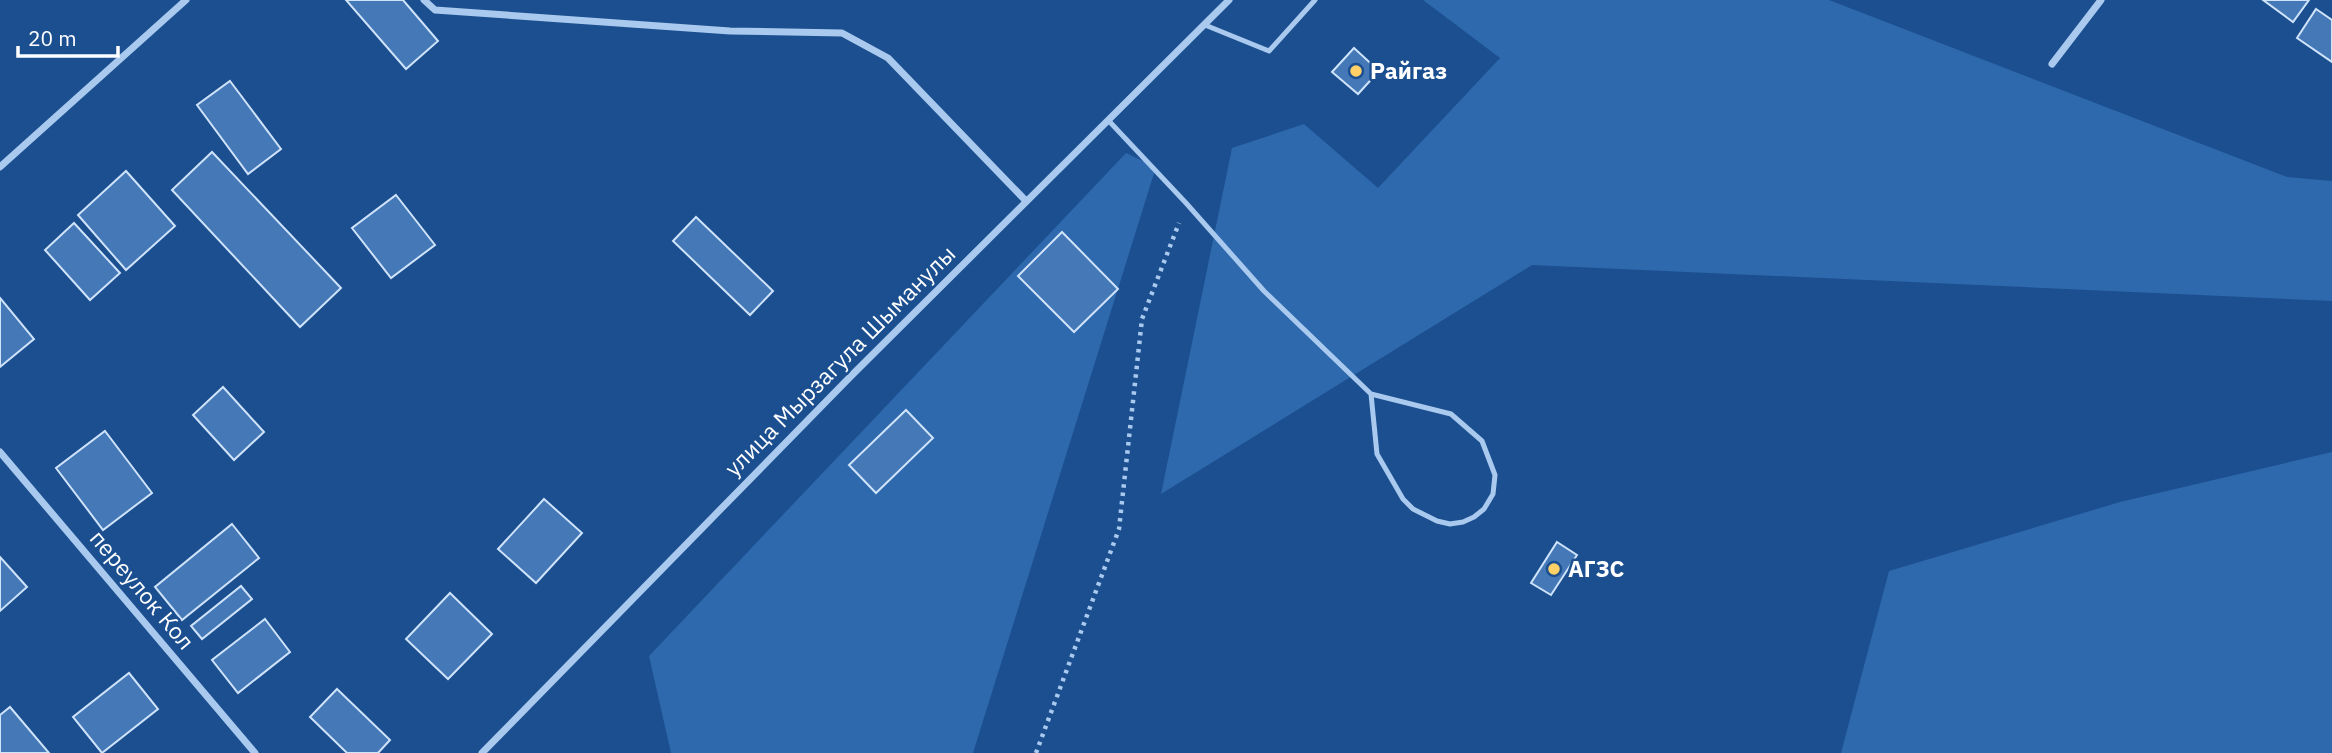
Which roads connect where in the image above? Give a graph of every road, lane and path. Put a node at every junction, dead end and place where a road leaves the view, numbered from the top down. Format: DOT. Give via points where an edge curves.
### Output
graph roads {
  1 [pos="187,0"];
  2 [pos="424,0"];
  3 [pos="1229,0"];
  4 [pos="1315,0"];
  5 [pos="2101,0"];
  6 [pos="1205,26"];
  7 [pos="2052,64"];
  8 [pos="1108,120"];
  9 [pos="0,167"];
  10 [pos="1026,201"];
  11 [pos="1186,203"];
  12 [pos="1371,394"];
  13 [pos="0,452"];
  14 [pos="255,753"];
  15 [pos="482,753"];
  16 [pos="1036,753"];
  1 -- 9 [label="street"];
  2 -- 10 [label="street" via="435,10 730,31 842,33 888,58"];
  3 -- 6 [label="street, улица Мырзагула Шыманулы"];
  4 -- 6 [label="lane" via="1269,51"];
  5 -- 7 [label="street"];
  6 -- 8 [label="street, улица Мырзагула Шыманулы"];
  8 -- 10 [label="street, улица Мырзагула Шыманулы"];
  8 -- 11 [label="lane"];
  10 -- 15 [label="street, улица Мырзагула Шыманулы"];
  11 -- 12 [label="lane" via="1264,291"];
  11 -- 16 [label="path" via="1142,318 1119,529"];
  12 -- 12 [label="lane" via="1451,414 1482,441 1495,475 1493,494 1484,509 1450,524 1437,522 1403,499 1377,454"];
  13 -- 14 [label="street, переулок Кол"];
}
